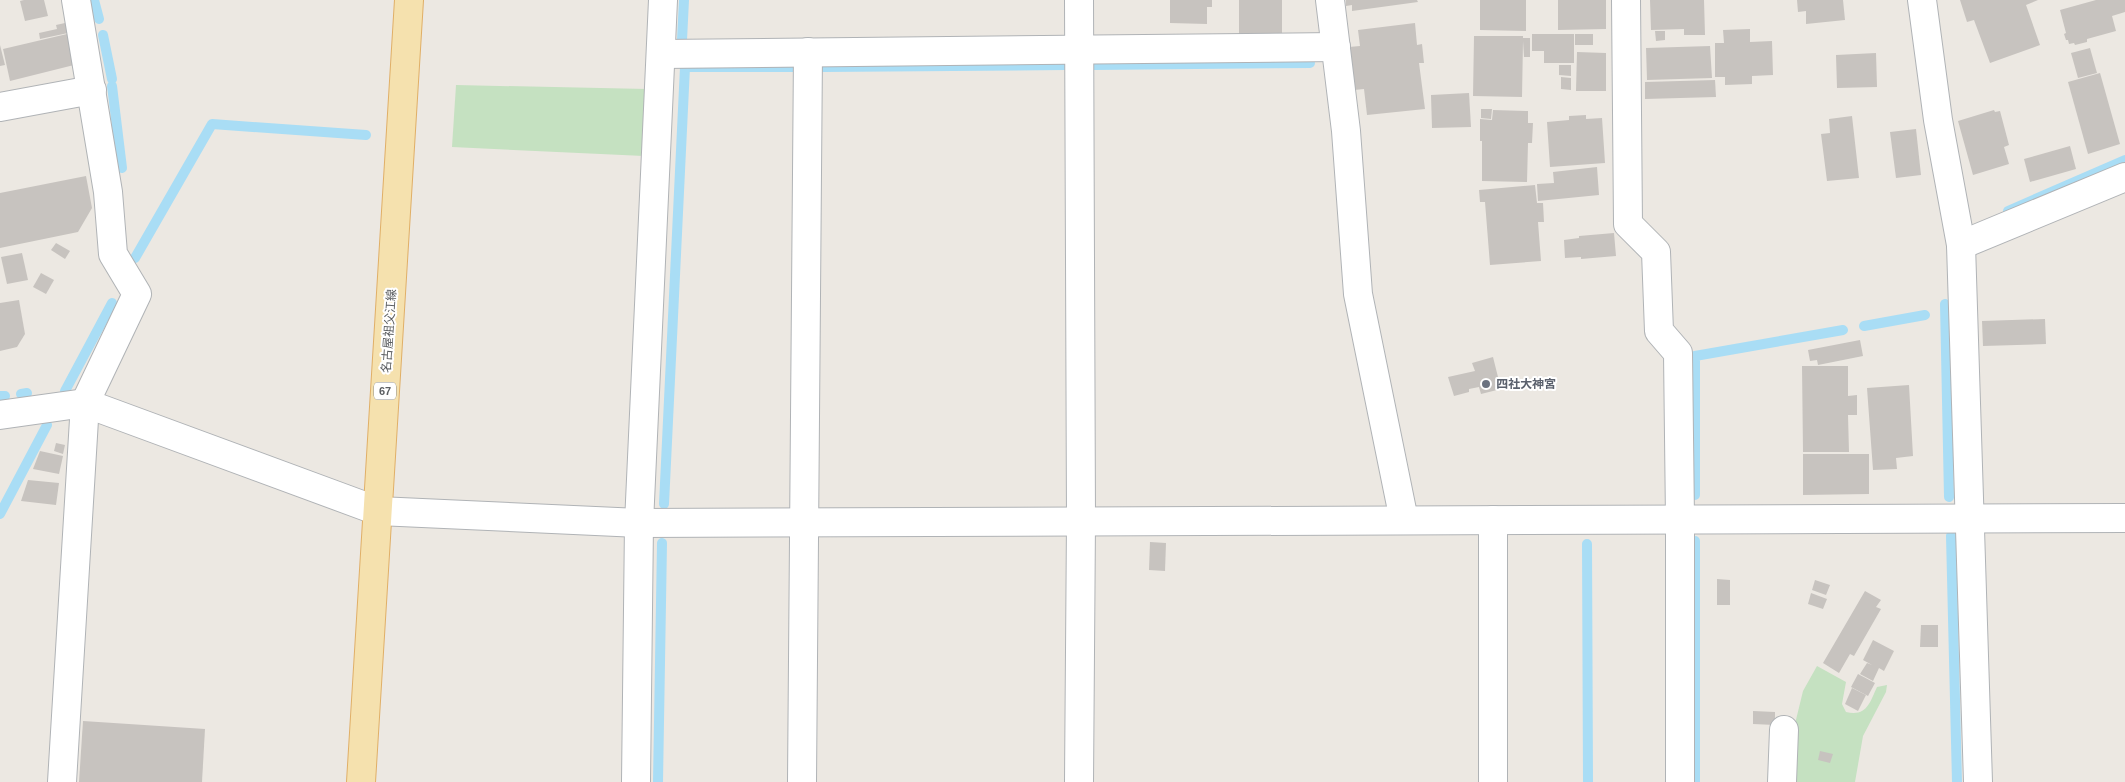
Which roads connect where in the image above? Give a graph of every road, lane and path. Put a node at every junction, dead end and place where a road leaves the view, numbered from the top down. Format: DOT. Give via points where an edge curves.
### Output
graph roads {
  1 [pos="76,0"];
  2 [pos="409,0"];
  3 [pos="663,0"];
  4 [pos="1078,0"];
  5 [pos="1330,0"];
  6 [pos="1626,0"];
  7 [pos="1922,0"];
  8 [pos="1336,47"];
  9 [pos="1079,50"];
  10 [pos="808,52"];
  11 [pos="661,54"];
  12 [pos="92,90"];
  13 [pos="0,107"];
  14 [pos="2125,177"];
  15 [pos="1961,245"];
  16 [pos="85,403"];
  17 [pos="0,415"];
  18 [pos="378,511"];
  19 [pos="1970,517"];
  20 [pos="2125,518"];
  21 [pos="1680,519"];
  22 [pos="1404,520"];
  23 [pos="1493,520"];
  24 [pos="1080,521"];
  25 [pos="804,523"];
  26 [pos="639,524"];
  27 [pos="1784,730"];
  28 [pos="62,782"];
  29 [pos="361,782"];
  30 [pos="636,782"];
  31 [pos="802,782"];
  32 [pos="1079,782"];
  33 [pos="1493,782"];
  34 [pos="1680,782"];
  35 [pos="1782,782"];
  36 [pos="1978,782"];
  1 -- 12 [label="street"];
  2 -- 18 [label="main road, 名古屋祖父江線 / 67"];
  3 -- 11 [label="street"];
  4 -- 9 [label="street"];
  5 -- 8 [label="street"];
  6 -- 21 [label="street" via="1628,224 1656,252 1659,331 1678,353"];
  7 -- 15 [label="street" via="1938,120"];
  8 -- 9 [label="street"];
  8 -- 22 [label="street" via="1346,131 1358,294"];
  9 -- 10 [label="street"];
  9 -- 24 [label="street"];
  10 -- 11 [label="street"];
  10 -- 25 [label="street"];
  11 -- 26 [label="street"];
  12 -- 13 [label="street"];
  12 -- 16 [label="street" via="108,192 113,254 137,294"];
  14 -- 15 [label="street"];
  15 -- 19 [label="street"];
  16 -- 17 [label="street"];
  16 -- 18 [label="street"];
  16 -- 28 [label="street"];
  18 -- 26 [label="street"];
  18 -- 29 [label="main road, 名古屋祖父江線 / 67"];
  19 -- 20 [label="street"];
  19 -- 21 [label="street"];
  19 -- 36 [label="street"];
  21 -- 23 [label="street"];
  21 -- 34 [label="street"];
  22 -- 23 [label="street"];
  22 -- 24 [label="street"];
  23 -- 33 [label="street"];
  24 -- 25 [label="street"];
  24 -- 32 [label="street"];
  25 -- 26 [label="street"];
  25 -- 31 [label="street"];
  26 -- 30 [label="street"];
  27 -- 35 [label="street"];
}
